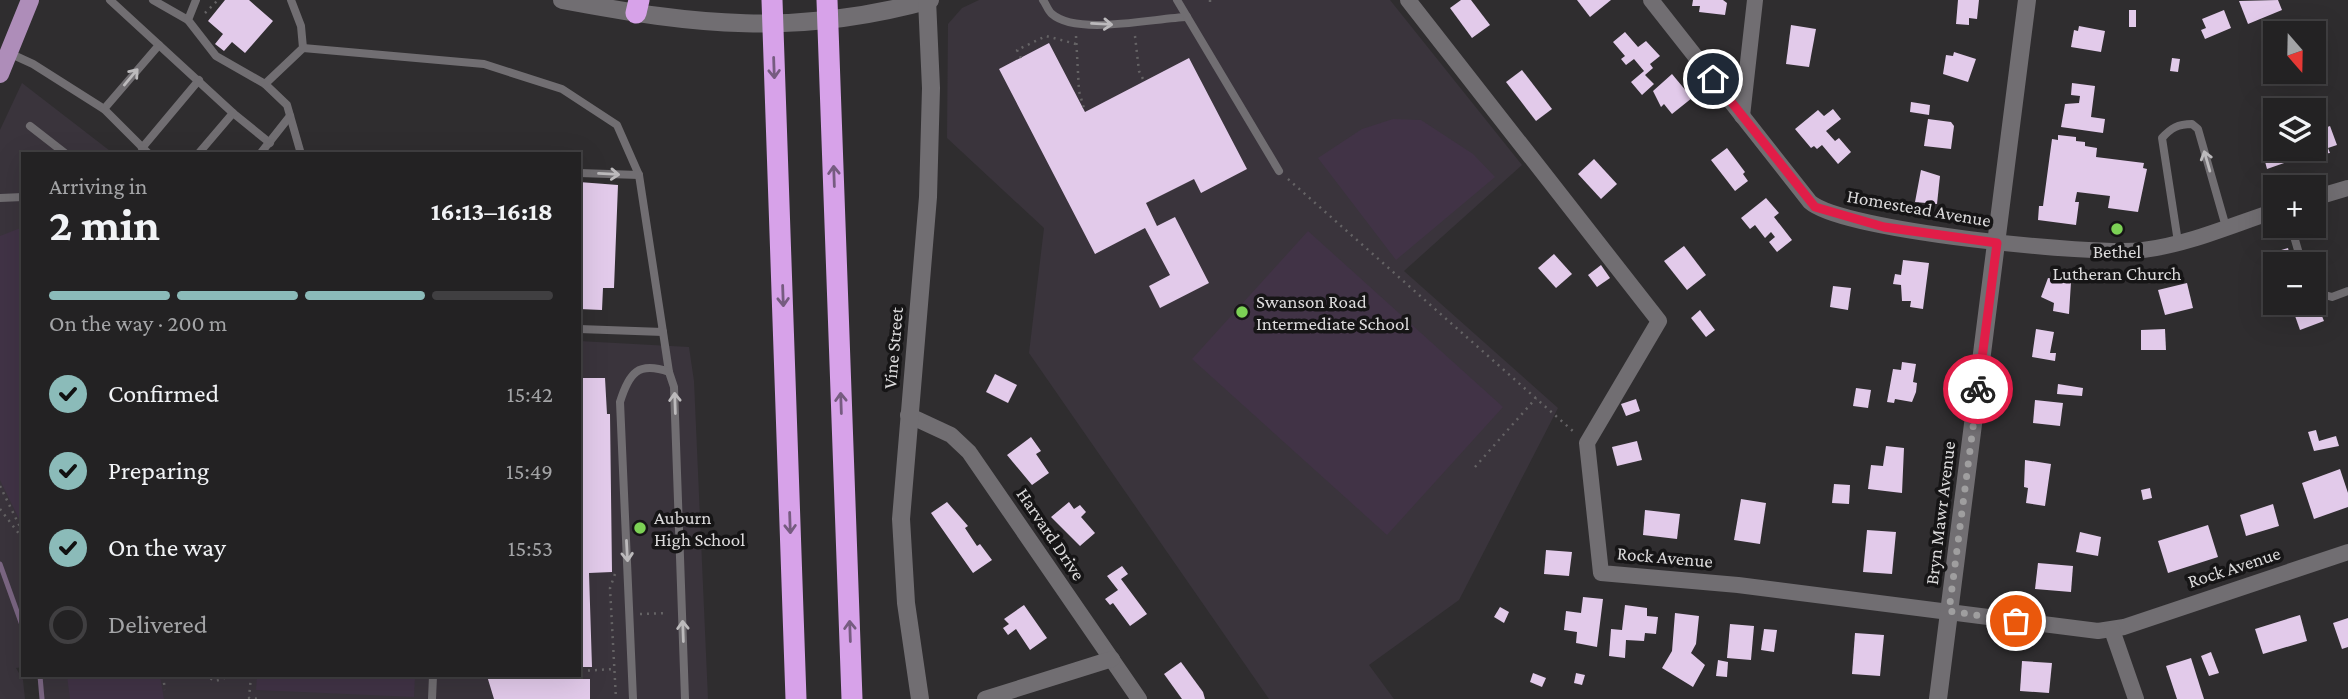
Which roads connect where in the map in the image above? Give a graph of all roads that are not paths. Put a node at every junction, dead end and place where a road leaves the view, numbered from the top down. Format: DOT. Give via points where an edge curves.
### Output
graph roads {
  1 [pos="30,0"];
  2 [pos="110,0"];
  3 [pos="153,0"];
  4 [pos="197,0"];
  5 [pos="291,0"];
  6 [pos="562,0"];
  7 [pos="772,0"];
  8 [pos="827,0"];
  9 [pos="928,0"];
  10 [pos="1043,0"];
  11 [pos="1177,0"];
  12 [pos="1408,0"];
  13 [pos="1651,0"];
  14 [pos="1755,0"];
  15 [pos="2027,0"];
  16 [pos="637,7"];
  17 [pos="1187,17"];
  18 [pos="188,20"];
  19 [pos="159,45"];
  20 [pos="303,48"];
  21 [pos="9,53"];
  22 [pos="0,74"];
  23 [pos="200,80"];
  24 [pos="265,84"];
  25 [pos="104,109"];
  26 [pos="233,113"];
  27 [pos="290,116"];
  28 [pos="1742,116"];
  29 [pos="30,126"];
  30 [pos="270,143"];
  31 [pos="142,148"];
  32 [pos="63,152"];
  33 [pos="147,152"];
  34 [pos="200,152"];
  35 [pos="262,152"];
  36 [pos="300,152"];
  37 [pos="1279,171"];
  38 [pos="581,173"];
  39 [pos="639,176"];
  40 [pos="2348,188"];
  41 [pos="2326,194"];
  42 [pos="21,197"];
  43 [pos="0,198"];
  44 [pos="2263,215"];
  45 [pos="2226,227"];
  46 [pos="2178,242"];
  47 [pos="1997,243"];
  48 [pos="2348,291"];
  49 [pos="2326,295"];
  50 [pos="581,329"];
  51 [pos="663,332"];
  52 [pos="668,372"];
  53 [pos="908,415"];
  54 [pos="2348,552"];
  55 [pos="1949,611"];
  56 [pos="2112,630"];
  57 [pos="1112,659"];
  58 [pos="433,677"];
  59 [pos="992,698"];
  60 [pos="432,699"];
  61 [pos="633,699"];
  62 [pos="685,699"];
  63 [pos="796,699"];
  64 [pos="852,699"];
  65 [pos="920,699"];
  66 [pos="1139,699"];
  67 [pos="1938,699"];
  68 [pos="2136,699"];
  1 -- 21 [label="main road"];
  2 -- 19 [label="lane"];
  3 -- 18 [label="lane"];
  4 -- 18 [label="lane"];
  5 -- 20 [label="lane"];
  6 -- 16 [label="street"];
  7 -- 63 [label="highway, one-way"];
  64 -- 8 [label="highway, one-way"];
  9 -- 16 [label="street" via="887,11 779,25 716,23"];
  9 -- 53 [label="street, Vine Street" via="929,173"];
  10 -- 17 [label="lane, one-way" via="1051,14 1077,22 1135,23"];
  11 -- 17 [label="lane"];
  12 -- 55 [label="street, Rock Avenue" via="1660,321 1587,443 1601,573"];
  13 -- 28 [label="street, Homestead Avenue"];
  14 -- 28 [label="street"];
  15 -- 47 [label="street, Bryn Mawr Avenue"];
  17 -- 37 [label="lane"];
  18 -- 24 [label="lane" via="216,56"];
  19 -- 23 [label="lane"];
  25 -- 19 [label="lane, one-way"];
  20 -- 24 [label="lane"];
  20 -- 39 [label="lane" via="484,64 562,89 617,125"];
  21 -- 22 [label="main road"];
  21 -- 25 [label="lane"];
  23 -- 26 [label="lane"];
  23 -- 31 [label="lane"];
  24 -- 27 [label="lane" via="287,105"];
  25 -- 31 [label="lane"];
  26 -- 30 [label="lane"];
  26 -- 34 [label="lane"];
  27 -- 30 [label="lane"];
  27 -- 36 [label="lane"];
  28 -- 47 [label="street, Homestead Avenue" via="1810,202 1824,212 1884,227"];
  29 -- 32 [label="lane"];
  30 -- 35 [label="lane"];
  31 -- 33 [label="lane"];
  38 -- 39 [label="lane, one-way"];
  39 -- 51 [label="lane"];
  40 -- 41 [label="street"];
  42 -- 43 [label="lane"];
  44 -- 45 [label="street, Homestead Avenue"];
  45 -- 46 [label="street, Homestead Avenue"];
  45 -- 46 [label="lane, one-way" via="2198,129 2181,124 2162,138"];
  46 -- 47 [label="street, Homestead Avenue" via="2118,252"];
  47 -- 55 [label="street, Bryn Mawr Avenue"];
  48 -- 49 [label="lane"];
  50 -- 51 [label="lane"];
  51 -- 52 [label="lane"];
  52 -- 61 [label="lane, one-way" via="651,366 636,371 626,382 620,402"];
  62 -- 52 [label="lane, one-way" via="674,387"];
  53 -- 57 [label="street, Harvard Drive" via="965,446"];
  53 -- 65 [label="street, Vine Street" via="901,547"];
  54 -- 56 [label="street, Rock Avenue"];
  55 -- 56 [label="street, Rock Avenue" via="2068,629"];
  55 -- 67 [label="street, Bryn Mawr Avenue"];
  56 -- 68 [label="street"];
  57 -- 59 [label="street"];
  57 -- 66 [label="street, Harvard Drive"];
  58 -- 60 [label="lane"];
}
